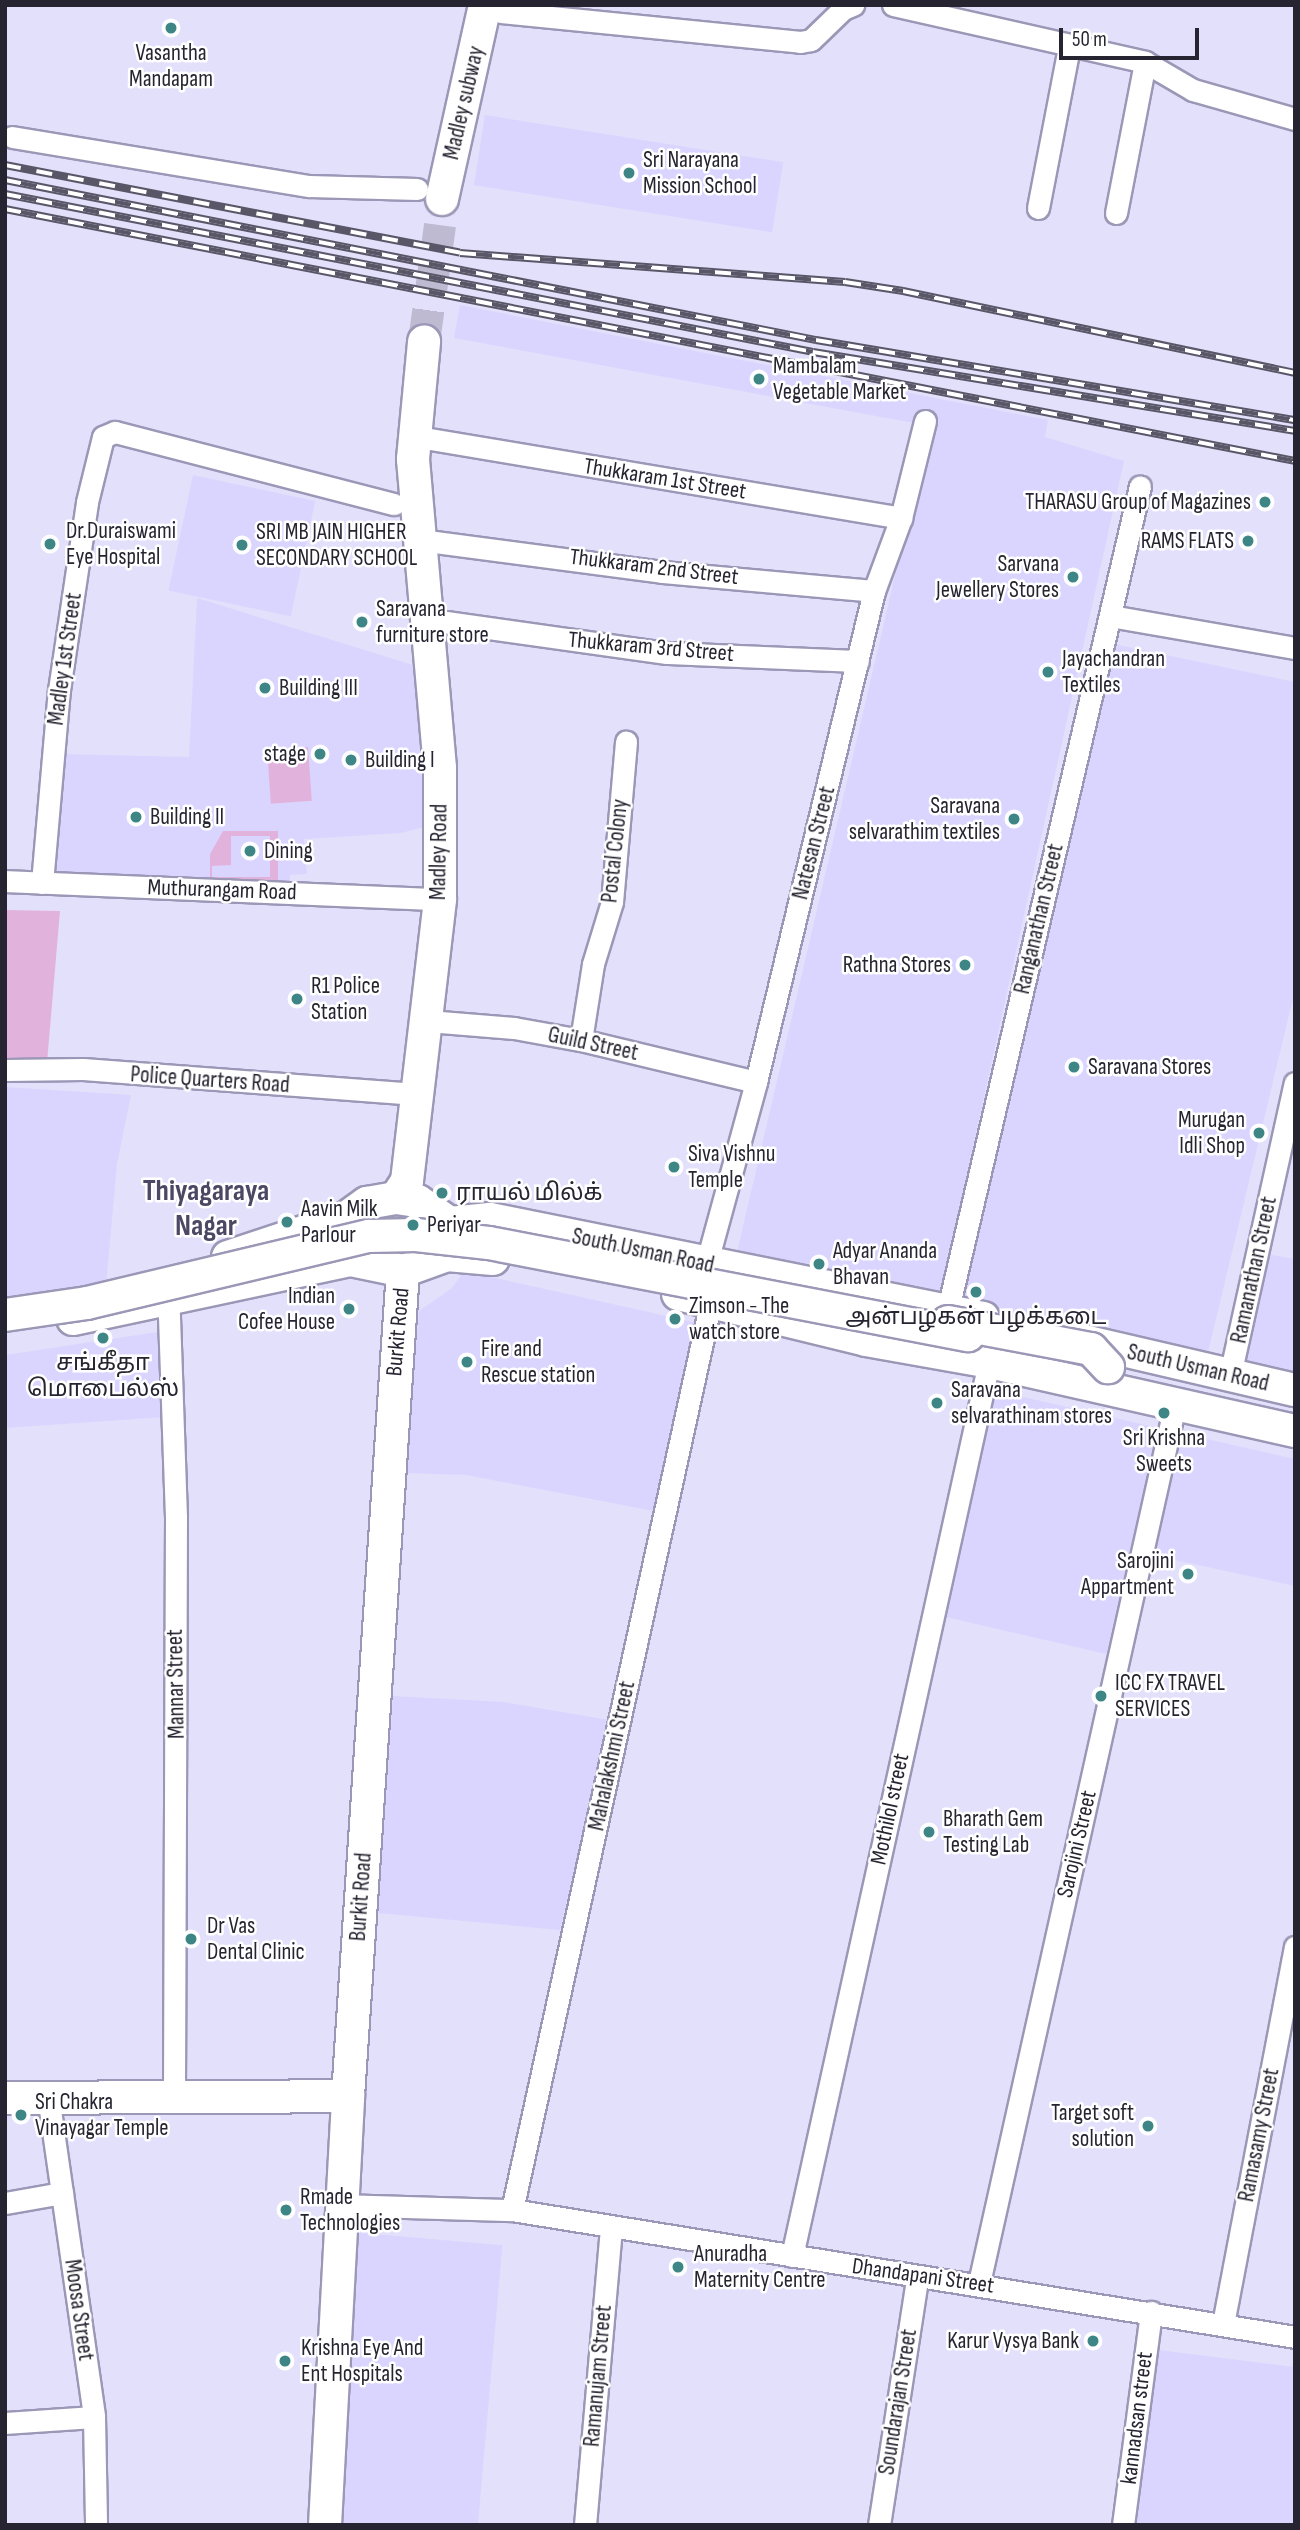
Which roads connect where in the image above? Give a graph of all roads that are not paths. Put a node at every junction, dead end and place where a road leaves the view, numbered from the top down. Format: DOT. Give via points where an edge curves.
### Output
graph roads {
  1 [pos="853,5"];
  2 [pos="893,5"];
  3 [pos="490,8"];
  4 [pos="1069,47"];
  5 [pos="1146,62"];
  6 [pos="1295,119"];
  7 [pos="12,137"];
  8 [pos="435,206"];
  9 [pos="1038,208"];
  10 [pos="1116,213"];
  11 [pos="424,342"];
  12 [pos="925,421"];
  13 [pos="422,449"];
  14 [pos="1140,486"];
  15 [pos="394,505"];
  16 [pos="901,518"];
  17 [pos="435,542"];
  18 [pos="874,592"];
  19 [pos="1110,616"];
  20 [pos="446,622"];
  21 [pos="1295,648"];
  22 [pos="858,661"];
  23 [pos="626,742"];
  24 [pos="5,881"];
  25 [pos="42,883"];
  26 [pos="440,899"];
  27 [pos="428,1021"];
  28 [pos="581,1040"];
  29 [pos="5,1070"];
  30 [pos="756,1082"];
  31 [pos="1295,1083"];
  32 [pos="416,1094"];
  33 [pos="396,1198"];
  34 [pos="346,1218"];
  35 [pos="491,1219"];
  36 [pos="450,1223"];
  37 [pos="447,1255"];
  38 [pos="351,1260"];
  39 [pos="706,1265"];
  40 [pos="403,1271"];
  41 [pos="168,1287"];
  42 [pos="712,1301"];
  43 [pos="5,1304"];
  44 [pos="5,1315"];
  45 [pos="935,1329"];
  46 [pos="5,1330"];
  47 [pos="989,1362"];
  48 [pos="1108,1367"];
  49 [pos="1230,1375"];
  50 [pos="1295,1390"];
  51 [pos="1175,1405"];
  52 [pos="1295,1410"];
  53 [pos="1221,1415"];
  54 [pos="1280,1421"];
  55 [pos="1295,1432"];
  56 [pos="1295,1947"];
  57 [pos="174,2094"];
  58 [pos="48,2096"];
  59 [pos="348,2096"];
  60 [pos="5,2098"];
  61 [pos="62,2193"];
  62 [pos="5,2203"];
  63 [pos="341,2205"];
  64 [pos="512,2210"];
  65 [pos="611,2228"];
  66 [pos="792,2256"];
  67 [pos="917,2279"];
  68 [pos="979,2283"];
  69 [pos="1151,2312"];
  70 [pos="1223,2324"];
  71 [pos="1295,2337"];
  72 [pos="94,2417"];
  73 [pos="5,2423"];
  74 [pos="96,2525"];
  75 [pos="325,2525"];
  76 [pos="584,2525"];
  77 [pos="878,2525"];
  78 [pos="1123,2525"];
  1 -- 3 [label="street" via="811,40 800,42"];
  2 -- 4 [label="street"];
  3 -- 8 [label="main road, Madley subway"];
  4 -- 5 [label="street"];
  4 -- 9 [label="street"];
  5 -- 6 [label="street" via="1193,90"];
  5 -- 10 [label="street"];
  7 -- 8 [label="street"];
  11 -- 13 [label="main road"];
  12 -- 16 [label="street, Natesan Street"];
  13 -- 16 [label="street, Thukkaram 1st Street"];
  13 -- 26 [label="main road, Madley Road" via="440,768"];
  14 -- 19 [label="street, Ranganathan Street"];
  15 -- 25 [label="street, Madley 1st Street" via="115,432 103,437 87,502 59,690"];
  16 -- 18 [label="street, Natesan Street"];
  17 -- 18 [label="street, Thukkaram 2nd Street" via="662,572"];
  18 -- 22 [label="street, Natesan Street"];
  19 -- 21 [label="street"];
  19 -- 45 [label="street, Ranganathan Street"];
  20 -- 22 [label="street, Thukkaram 3rd Street" via="667,653"];
  22 -- 30 [label="street, Natesan Street"];
  23 -- 28 [label="street, Postal Colony" via="612,902 593,964"];
  24 -- 25 [label="street, Muthurangam Road"];
  25 -- 26 [label="street, Muthurangam Road"];
  26 -- 27 [label="main road, Madley Road"];
  27 -- 28 [label="street, Guild Street" via="514,1028"];
  27 -- 32 [label="main road, Madley Road"];
  28 -- 30 [label="street, Guild Street"];
  29 -- 32 [label="street, Police Quarters Road" via="83,1069"];
  30 -- 39 [label="street, Natesan Street"];
  31 -- 49 [label="street, Ramanathan Street"];
  32 -- 33 [label="main road, Madley Road" via="407,1181"];
  33 -- 34 [label="main road" via="367,1203"];
  33 -- 36 [label="main road" via="418,1201"];
  34 -- 38 [label="main road"];
  34 -- 41 [label="main road"];
  35 -- 36 [label="main road, South Usman Road"];
  35 -- 39 [label="main road, South Usman Road"];
  35 -- 48 [label="main road, bridge" via="498,1230 575,1248 1091,1349"];
  36 -- 37 [label="main road" via="453,1240"];
  37 -- 40 [label="main road, South Usman Road"];
  37 -- 42 [label="main road, South Usman Road" via="470,1254"];
  38 -- 40 [label="main road"];
  38 -- 41 [label="main road"];
  39 -- 45 [label="main road, South Usman Road"];
  40 -- 59 [label="main road, Burkit Road"];
  41 -- 43 [label="main road"];
  41 -- 46 [label="main road"];
  41 -- 57 [label="street, Mannar Street" via="178,1796"];
  42 -- 45 [label="main road, South Usman Road" via="866,1340"];
  42 -- 64 [label="street, Mahalakshmi Street"];
  44 -- 45 [label="main road, South Usman Road, bridge" via="87,1303 369,1236 416,1235 489,1243"];
  45 -- 47 [label="main road, South Usman Road"];
  45 -- 48 [label="main road, bridge"];
  45 -- 49 [label="main road, South Usman Road"];
  47 -- 51 [label="main road, South Usman Road"];
  47 -- 66 [label="street, Mothilol street"];
  48 -- 52 [label="main road"];
  49 -- 50 [label="main road, South Usman Road"];
  51 -- 53 [label="main road, South Usman Road"];
  51 -- 68 [label="street, Sarojini Street"];
  53 -- 54 [label="main road" via="1233,1410"];
  53 -- 55 [label="main road, South Usman Road"];
  56 -- 70 [label="street, Ramasamy Street"];
  57 -- 58 [label="main road"];
  57 -- 59 [label="main road"];
  58 -- 60 [label="main road"];
  58 -- 61 [label="street, Moosa Street"];
  59 -- 63 [label="main road, Burkit Road"];
  61 -- 62 [label="street"];
  61 -- 72 [label="street, Moosa Street"];
  63 -- 64 [label="street, Dhandapani Street"];
  63 -- 75 [label="main road, Burkit Road"];
  64 -- 65 [label="street, Dhandapani Street"];
  65 -- 66 [label="street, Dhandapani Street"];
  65 -- 76 [label="street, Ramanujam Street"];
  66 -- 67 [label="street, Dhandapani Street"];
  67 -- 68 [label="street, Dhandapani Street"];
  67 -- 77 [label="street, Soundarajan Street"];
  68 -- 69 [label="street, Dhandapani Street"];
  69 -- 70 [label="street, Dhandapani Street"];
  69 -- 78 [label="street, kannadsan street"];
  70 -- 71 [label="street, Dhandapani Street"];
  72 -- 73 [label="street"];
  72 -- 74 [label="street, Moosa Street"];
}
